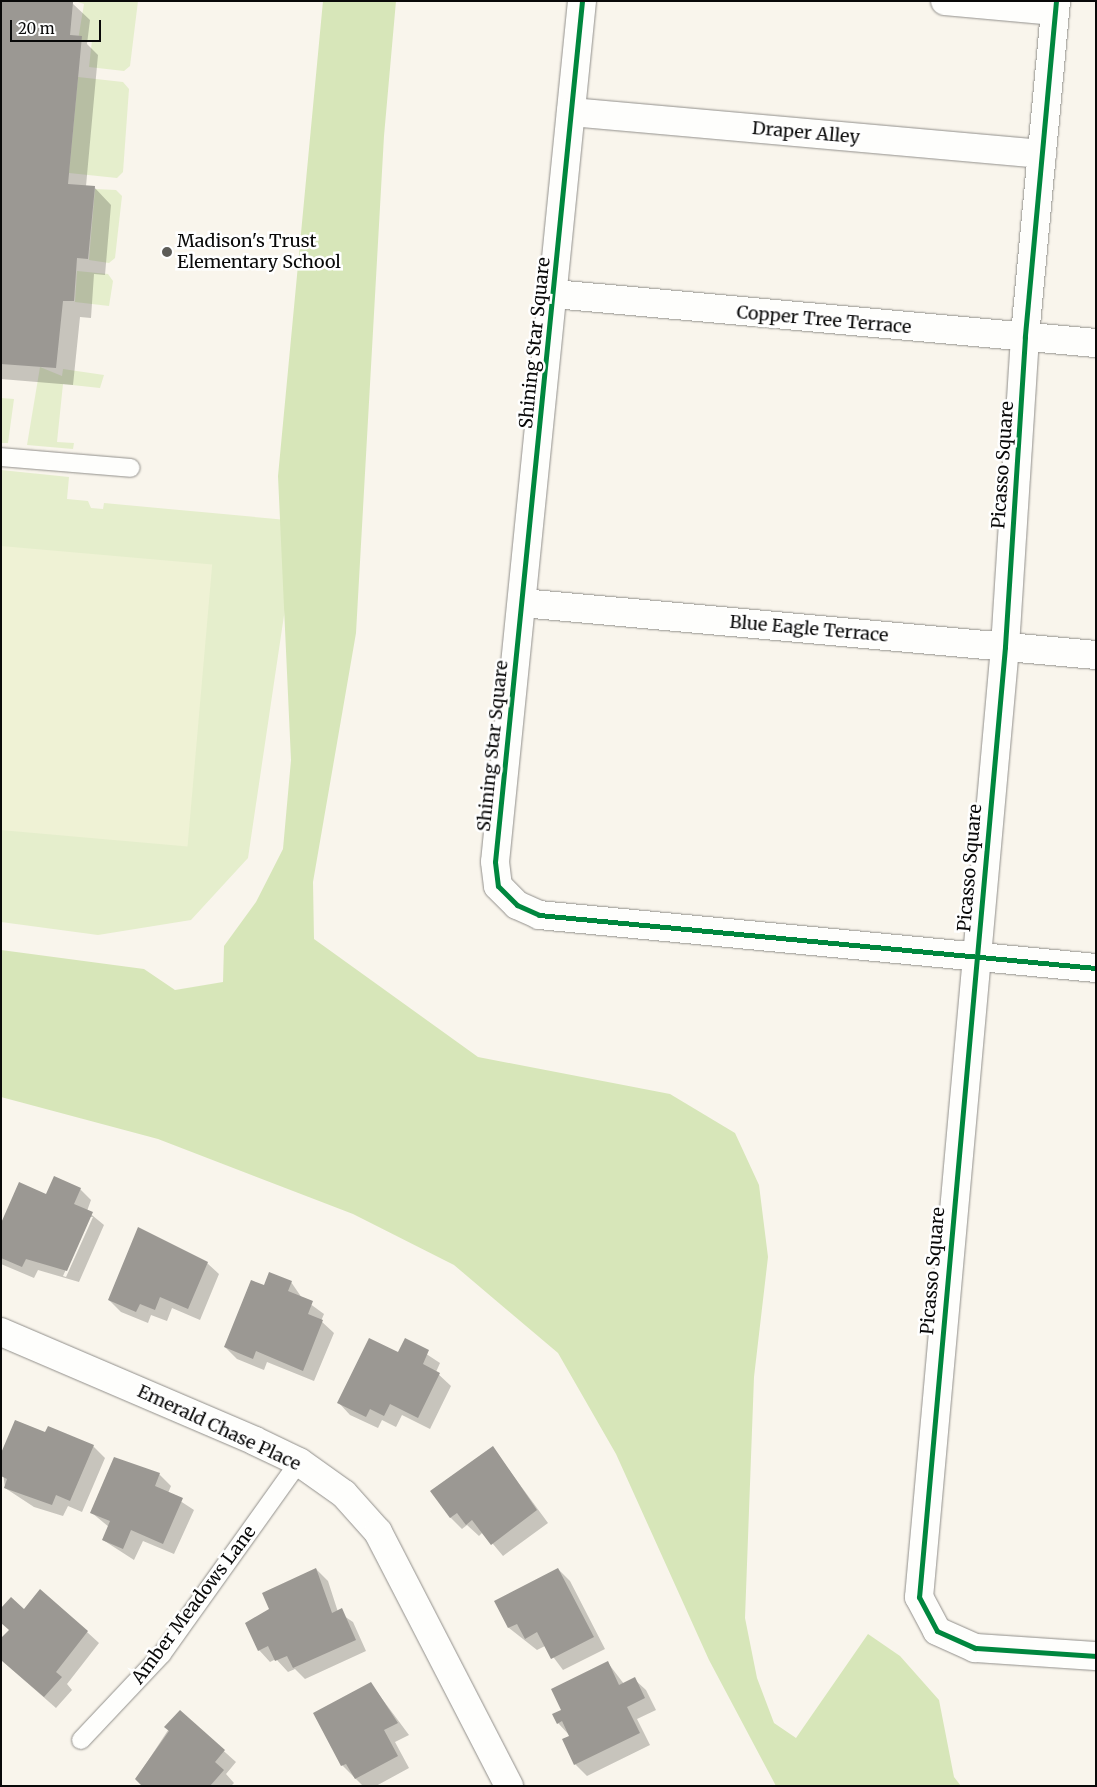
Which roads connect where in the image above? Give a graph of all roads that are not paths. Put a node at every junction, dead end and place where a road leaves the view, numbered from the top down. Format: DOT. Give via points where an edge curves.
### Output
graph roads {
  1 [pos="582,1"];
  2 [pos="945,1"];
  3 [pos="1056,6"];
  4 [pos="571,112"];
  5 [pos="1042,154"];
  6 [pos="554,294"];
  7 [pos="1025,336"];
  8 [pos="1096,343"];
  9 [pos="1,457"];
  10 [pos="131,468"];
  11 [pos="522,603"];
  12 [pos="1005,647"];
  13 [pos="1096,655"];
  14 [pos="976,956"];
  15 [pos="1096,968"];
  16 [pos="1,1332"];
  17 [pos="299,1462"];
  18 [pos="1096,1656"];
  19 [pos="81,1740"];
  20 [pos="509,1786"];
  1 -- 4 [label="street, Shining Star Square"];
  2 -- 3 [label="street"];
  3 -- 5 [label="street, Picasso Square"];
  4 -- 5 [label="street, Draper Alley"];
  4 -- 6 [label="street, Shining Star Square"];
  5 -- 7 [label="street, Picasso Square"];
  6 -- 7 [label="street, Copper Tree Terrace"];
  6 -- 11 [label="street, Shining Star Square"];
  7 -- 8 [label="street, Copper Tree Terrace"];
  7 -- 12 [label="street, Picasso Square"];
  9 -- 10 [label="lane"];
  11 -- 12 [label="street, Blue Eagle Terrace"];
  11 -- 14 [label="street, Shining Star Square" via="495,862 498,886 517,905 540,915"];
  12 -- 13 [label="street, Blue Eagle Terrace"];
  12 -- 14 [label="street, Picasso Square"];
  14 -- 15 [label="street, Shining Star Square"];
  14 -- 18 [label="street, Picasso Square" via="919,1597 937,1632 975,1648"];
  16 -- 17 [label="street, Emerald Chase Place"];
  17 -- 19 [label="lane, Amber Meadows Lane" via="162,1654"];
  17 -- 20 [label="street, Emerald Chase Place" via="344,1494 378,1532"];
}
